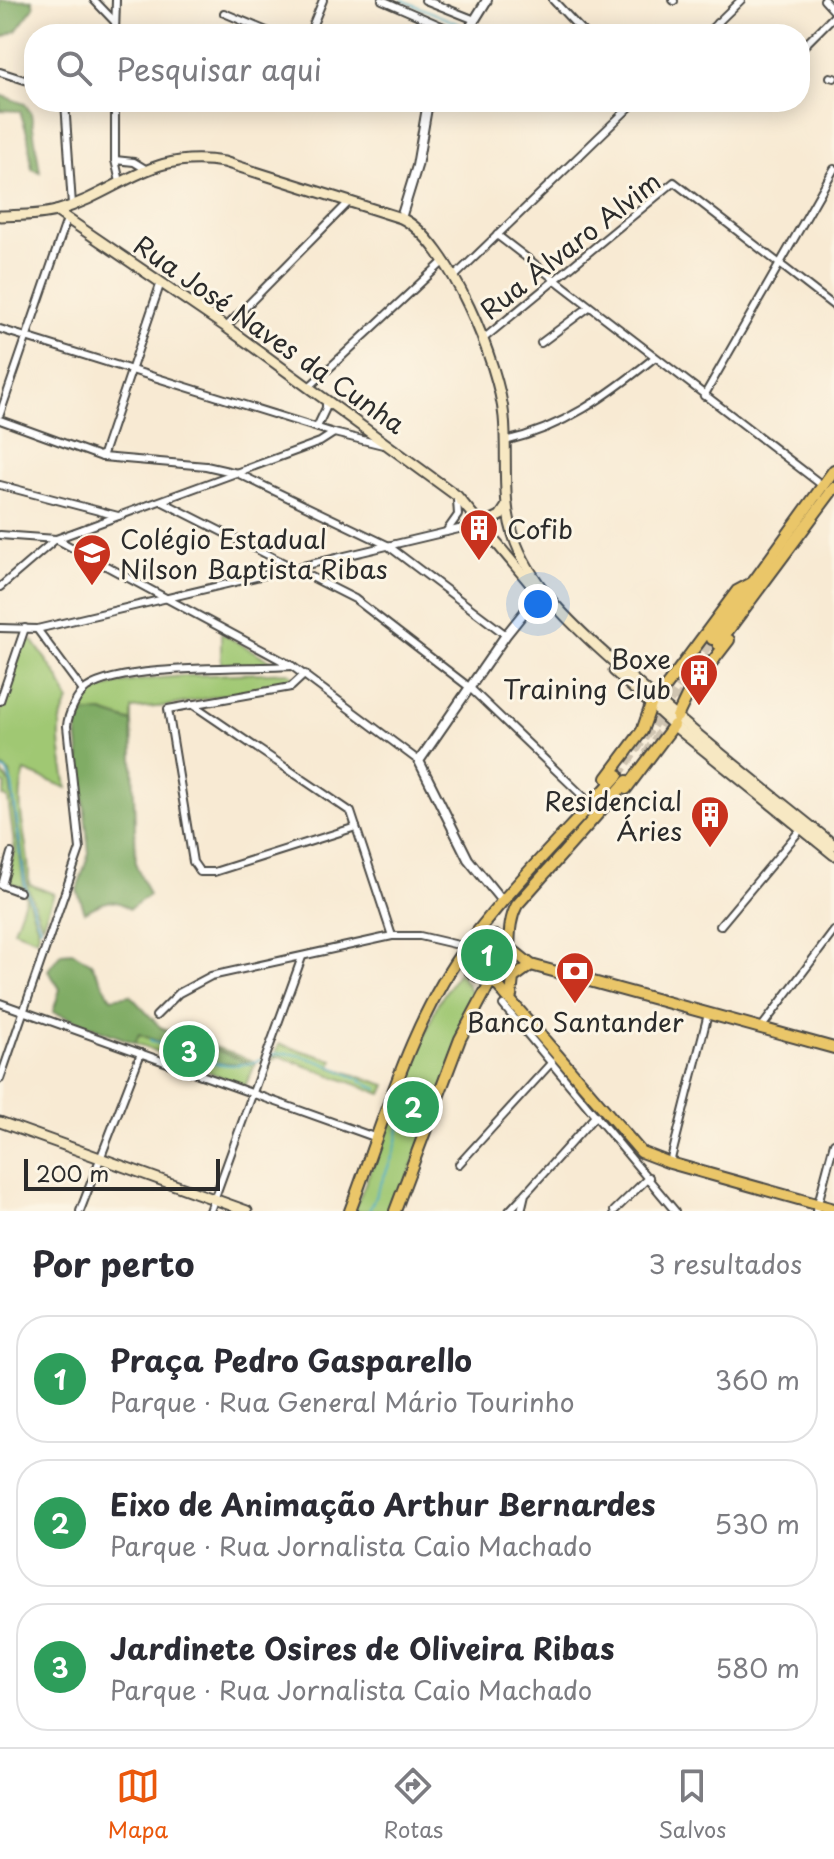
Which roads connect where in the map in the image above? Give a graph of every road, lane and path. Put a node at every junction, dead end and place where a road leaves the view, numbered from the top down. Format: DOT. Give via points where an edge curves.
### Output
graph roads {
  1 [pos="94,0"];
  2 [pos="116,0"];
  3 [pos="323,0"];
  4 [pos="382,0"];
  5 [pos="406,0"];
  6 [pos="425,0"];
  7 [pos="487,0"];
  8 [pos="553,0"];
  9 [pos="741,0"];
  10 [pos="824,0"];
  11 [pos="402,9"];
  12 [pos="224,13"];
  13 [pos="834,14"];
  14 [pos="475,20"];
  15 [pos="115,22"];
  16 [pos="717,23"];
  17 [pos="250,24"];
  18 [pos="313,24"];
  19 [pos="437,24"];
  20 [pos="472,24"];
  21 [pos="576,24"];
  22 [pos="810,39"];
  23 [pos="0,72"];
  24 [pos="24,80"];
  25 [pos="66,112"];
  26 [pos="115,112"];
  27 [pos="426,112"];
  28 [pos="625,112"];
  29 [pos="115,160"];
  30 [pos="834,169"];
  31 [pos="147,170"];
  32 [pos="120,182"];
  33 [pos="348,203"];
  34 [pos="72,205"];
  35 [pos="56,211"];
  36 [pos="0,216"];
  37 [pos="401,218"];
  38 [pos="67,219"];
  39 [pos="497,235"];
  40 [pos="444,261"];
  41 [pos="780,264"];
  42 [pos="452,279"];
  43 [pos="555,281"];
  44 [pos="161,282"];
  45 [pos="834,306"];
  46 [pos="589,307"];
  47 [pos="226,327"];
  48 [pos="0,329"];
  49 [pos="24,338"];
  50 [pos="482,340"];
  51 [pos="541,343"];
  52 [pos="654,358"];
  53 [pos="130,371"];
  54 [pos="308,388"];
  55 [pos="704,396"];
  56 [pos="326,400"];
  57 [pos="0,414"];
  58 [pos="0,420"];
  59 [pos="317,427"];
  60 [pos="334,433"];
  61 [pos="505,441"];
  62 [pos="391,447"];
  63 [pos="102,457"];
  64 [pos="206,466"];
  65 [pos="834,470"];
  66 [pos="237,473"];
  67 [pos="0,485"];
  68 [pos="208,485"];
  69 [pos="822,485"];
  70 [pos="834,488"];
  71 [pos="457,496"];
  72 [pos="163,502"];
  73 [pos="506,507"];
  74 [pos="118,516"];
  75 [pos="483,524"];
  76 [pos="446,532"];
  77 [pos="0,535"];
  78 [pos="56,539"];
  79 [pos="387,545"];
  80 [pos="296,567"];
  81 [pos="757,585"];
  82 [pos="0,587"];
  83 [pos="540,591"];
  84 [pos="165,598"];
  85 [pos="0,628"];
  86 [pos="25,628"];
  87 [pos="37,629"];
  88 [pos="506,635"];
  89 [pos="715,642"];
  90 [pos="292,666"];
  91 [pos="305,674"];
  92 [pos="469,687"];
  93 [pos="83,691"];
  94 [pos="0,701"];
  95 [pos="653,702"];
  96 [pos="192,704"];
  97 [pos="675,721"];
  98 [pos="419,761"];
  99 [pos="622,778"];
  100 [pos="587,800"];
  101 [pos="356,827"];
  102 [pos="801,829"];
  103 [pos="572,834"];
  104 [pos="834,845"];
  105 [pos="11,853"];
  106 [pos="834,855"];
  107 [pos="1,885"];
  108 [pos="20,892"];
  109 [pos="502,901"];
  110 [pos="510,926"];
  111 [pos="720,926"];
  112 [pos="834,931"];
  113 [pos="392,936"];
  114 [pos="475,938"];
  115 [pos="507,945"];
  116 [pos="467,947"];
  117 [pos="302,957"];
  118 [pos="531,965"];
  119 [pos="496,983"];
  120 [pos="507,1001"];
  121 [pos="0,1003"];
  122 [pos="24,1011"];
  123 [pos="708,1014"];
  124 [pos="156,1016"];
  125 [pos="531,1023"];
  126 [pos="761,1028"];
  127 [pos="531,1039"];
  128 [pos="834,1048"];
  129 [pos="141,1053"];
  130 [pos="552,1062"];
  131 [pos="0,1079"];
  132 [pos="253,1094"];
  133 [pos="596,1115"];
  134 [pos="0,1122"];
  135 [pos="606,1126"];
  136 [pos="627,1138"];
  137 [pos="377,1139"];
  138 [pos="834,1143"];
  139 [pos="100,1159"];
  140 [pos="670,1163"];
  141 [pos="459,1164"];
  142 [pos="649,1177"];
  143 [pos="525,1194"];
  144 [pos="215,1199"];
  145 [pos="817,1208"];
  146 [pos="834,1209"];
  147 [pos="80,1211"];
  148 [pos="210,1211"];
  149 [pos="247,1211"];
  150 [pos="350,1211"];
  151 [pos="395,1211"];
  152 [pos="509,1211"];
  153 [pos="521,1211"];
  154 [pos="614,1211"];
  155 [pos="675,1211"];
  1 -- 15 [label="street"];
  2 -- 15 [label="street"];
  3 -- 18 [label="street"];
  4 -- 11 [label="street"];
  5 -- 11 [label="street"];
  6 -- 14 [label="street"];
  7 -- 14 [label="street"];
  8 -- 21 [label="street"];
  9 -- 16 [label="street"];
  10 -- 13 [label="street"];
  11 -- 19 [label="street"];
  12 -- 17 [label="street"];
  13 -- 22 [label="street"];
  14 -- 20 [label="street"];
  23 -- 24 [label="street"];
  25 -- 34 [label="street"];
  26 -- 29 [label="street"];
  27 -- 37 [label="street"];
  28 -- 39 [label="street"];
  29 -- 31 [label="street"];
  29 -- 32 [label="street"];
  30 -- 41 [label="street"];
  31 -- 32 [label="main road"];
  31 -- 33 [label="main road" via="178,158 213,160"];
  32 -- 34 [label="main road"];
  33 -- 37 [label="main road"];
  33 -- 47 [label="street"];
  34 -- 35 [label="main road"];
  35 -- 36 [label="main road"];
  35 -- 38 [label="main road, Rua José Naves da Cunha"];
  37 -- 40 [label="main road" via="418,228"];
  38 -- 44 [label="main road, Rua José Naves da Cunha"];
  38 -- 49 [label="street"];
  39 -- 42 [label="street"];
  39 -- 43 [label="street"];
  40 -- 42 [label="main road"];
  40 -- 54 [label="street"];
  41 -- 43 [label="street, Rua Álvaro Alvim" via="674,182"];
  41 -- 45 [label="street, Rua Álvaro Alvim"];
  41 -- 55 [label="street"];
  42 -- 50 [label="main road"];
  43 -- 46 [label="street"];
  43 -- 50 [label="street, Rua Álvaro Alvim"];
  44 -- 47 [label="main road, Rua José Naves da Cunha"];
  44 -- 53 [label="street"];
  46 -- 51 [label="street"];
  46 -- 52 [label="street"];
  47 -- 54 [label="main road, Rua José Naves da Cunha"];
  48 -- 49 [label="street"];
  49 -- 53 [label="street"];
  49 -- 57 [label="street"];
  50 -- 61 [label="main road" via="499,392"];
  52 -- 55 [label="street"];
  52 -- 61 [label="street" via="579,413 538,433"];
  53 -- 59 [label="street"];
  53 -- 63 [label="street"];
  54 -- 56 [label="main road, Rua José Naves da Cunha"];
  55 -- 69 [label="street"];
  56 -- 59 [label="street"];
  56 -- 62 [label="main road, Rua José Naves da Cunha"];
  58 -- 63 [label="street"];
  59 -- 60 [label="street"];
  60 -- 62 [label="street"];
  60 -- 66 [label="street"];
  61 -- 73 [label="main road"];
  62 -- 71 [label="main road, Rua José Naves da Cunha"];
  63 -- 64 [label="street"];
  64 -- 66 [label="street"];
  64 -- 68 [label="street"];
  65 -- 69 [label="main road"];
  66 -- 68 [label="street"];
  66 -- 79 [label="street"];
  67 -- 74 [label="street"];
  68 -- 72 [label="street"];
  69 -- 81 [label="main road"];
  70 -- 81 [label="main road"];
  71 -- 75 [label="main road, Rua José Naves da Cunha"];
  71 -- 76 [label="street" via="458,515"];
  72 -- 74 [label="street"];
  72 -- 80 [label="street"];
  73 -- 75 [label="main road"];
  73 -- 83 [label="main road"];
  74 -- 78 [label="street"];
  75 -- 76 [label="street"];
  75 -- 83 [label="main road, Rua José Naves da Cunha"];
  76 -- 79 [label="street"];
  77 -- 78 [label="street"];
  78 -- 82 [label="street"];
  78 -- 84 [label="street"];
  79 -- 80 [label="street"];
  79 -- 88 [label="street"];
  80 -- 84 [label="street"];
  80 -- 92 [label="street" via="355,599"];
  81 -- 89 [label="main road"];
  81 -- 95 [label="main road" via="737,591"];
  81 -- 97 [label="main road" via="756,604 689,692"];
  83 -- 88 [label="street"];
  83 -- 95 [label="main road"];
  84 -- 87 [label="street"];
  84 -- 90 [label="street"];
  85 -- 86 [label="street"];
  86 -- 87 [label="street"];
  86 -- 94 [label="street"];
  87 -- 93 [label="street"];
  88 -- 92 [label="street"];
  90 -- 91 [label="street"];
  90 -- 93 [label="street" via="112,678"];
  91 -- 96 [label="street" via="291,687"];
  91 -- 98 [label="street"];
  92 -- 98 [label="street"];
  92 -- 100 [label="street"];
  93 -- 122 [label="street" via="67,726 80,849"];
  95 -- 97 [label="main road"];
  95 -- 100 [label="main road" via="630,750"];
  96 -- 101 [label="street" via="351,812"];
  96 -- 101 [label="street" via="168,709 193,862 200,872"];
  97 -- 102 [label="main road"];
  97 -- 103 [label="main road" via="612,805"];
  97 -- 104 [label="main road"];
  98 -- 109 [label="street" via="468,859"];
  99 -- 103 [label="main road"];
  100 -- 103 [label="main road"];
  101 -- 113 [label="street"];
  102 -- 106 [label="main road"];
  102 -- 111 [label="street"];
  103 -- 109 [label="main road"];
  103 -- 110 [label="main road" via="517,905"];
  105 -- 107 [label="street"];
  107 -- 108 [label="street"];
  109 -- 110 [label="main road"];
  109 -- 114 [label="main road"];
  110 -- 115 [label="main road"];
  112 -- 126 [label="street"];
  113 -- 116 [label="street" via="420,936"];
  113 -- 117 [label="street"];
  114 -- 115 [label="main road" via="495,936"];
  114 -- 116 [label="main road"];
  115 -- 118 [label="main road"];
  115 -- 119 [label="main road" via="508,964"];
  116 -- 119 [label="main road" via="468,969"];
  116 -- 137 [label="main road" via="421,1026"];
  117 -- 124 [label="street" via="196,982"];
  117 -- 132 [label="street"];
  118 -- 120 [label="main road" via="513,978"];
  118 -- 123 [label="main road"];
  119 -- 120 [label="main road"];
  119 -- 151 [label="main road" via="460,1039"];
  120 -- 125 [label="main road"];
  120 -- 127 [label="street"];
  121 -- 122 [label="street"];
  122 -- 129 [label="street"];
  122 -- 131 [label="street"];
  123 -- 126 [label="main road"];
  123 -- 140 [label="street"];
  125 -- 127 [label="main road"];
  125 -- 136 [label="main road"];
  126 -- 128 [label="main road"];
  127 -- 130 [label="street"];
  129 -- 132 [label="street"];
  129 -- 139 [label="street"];
  130 -- 133 [label="street"];
  130 -- 141 [label="street"];
  132 -- 137 [label="street"];
  132 -- 144 [label="street"];
  133 -- 135 [label="street"];
  133 -- 143 [label="street"];
  134 -- 139 [label="main road"];
  135 -- 136 [label="main road"];
  135 -- 142 [label="street"];
  136 -- 140 [label="main road" via="641,1152"];
  137 -- 150 [label="main road"];
  138 -- 145 [label="street"];
  139 -- 144 [label="main road"];
  139 -- 147 [label="street"];
  140 -- 145 [label="main road"];
  142 -- 154 [label="street"];
  142 -- 155 [label="street"];
  143 -- 152 [label="street"];
  143 -- 153 [label="street"];
  144 -- 148 [label="street"];
  144 -- 149 [label="main road"];
  145 -- 146 [label="main road"];
}
